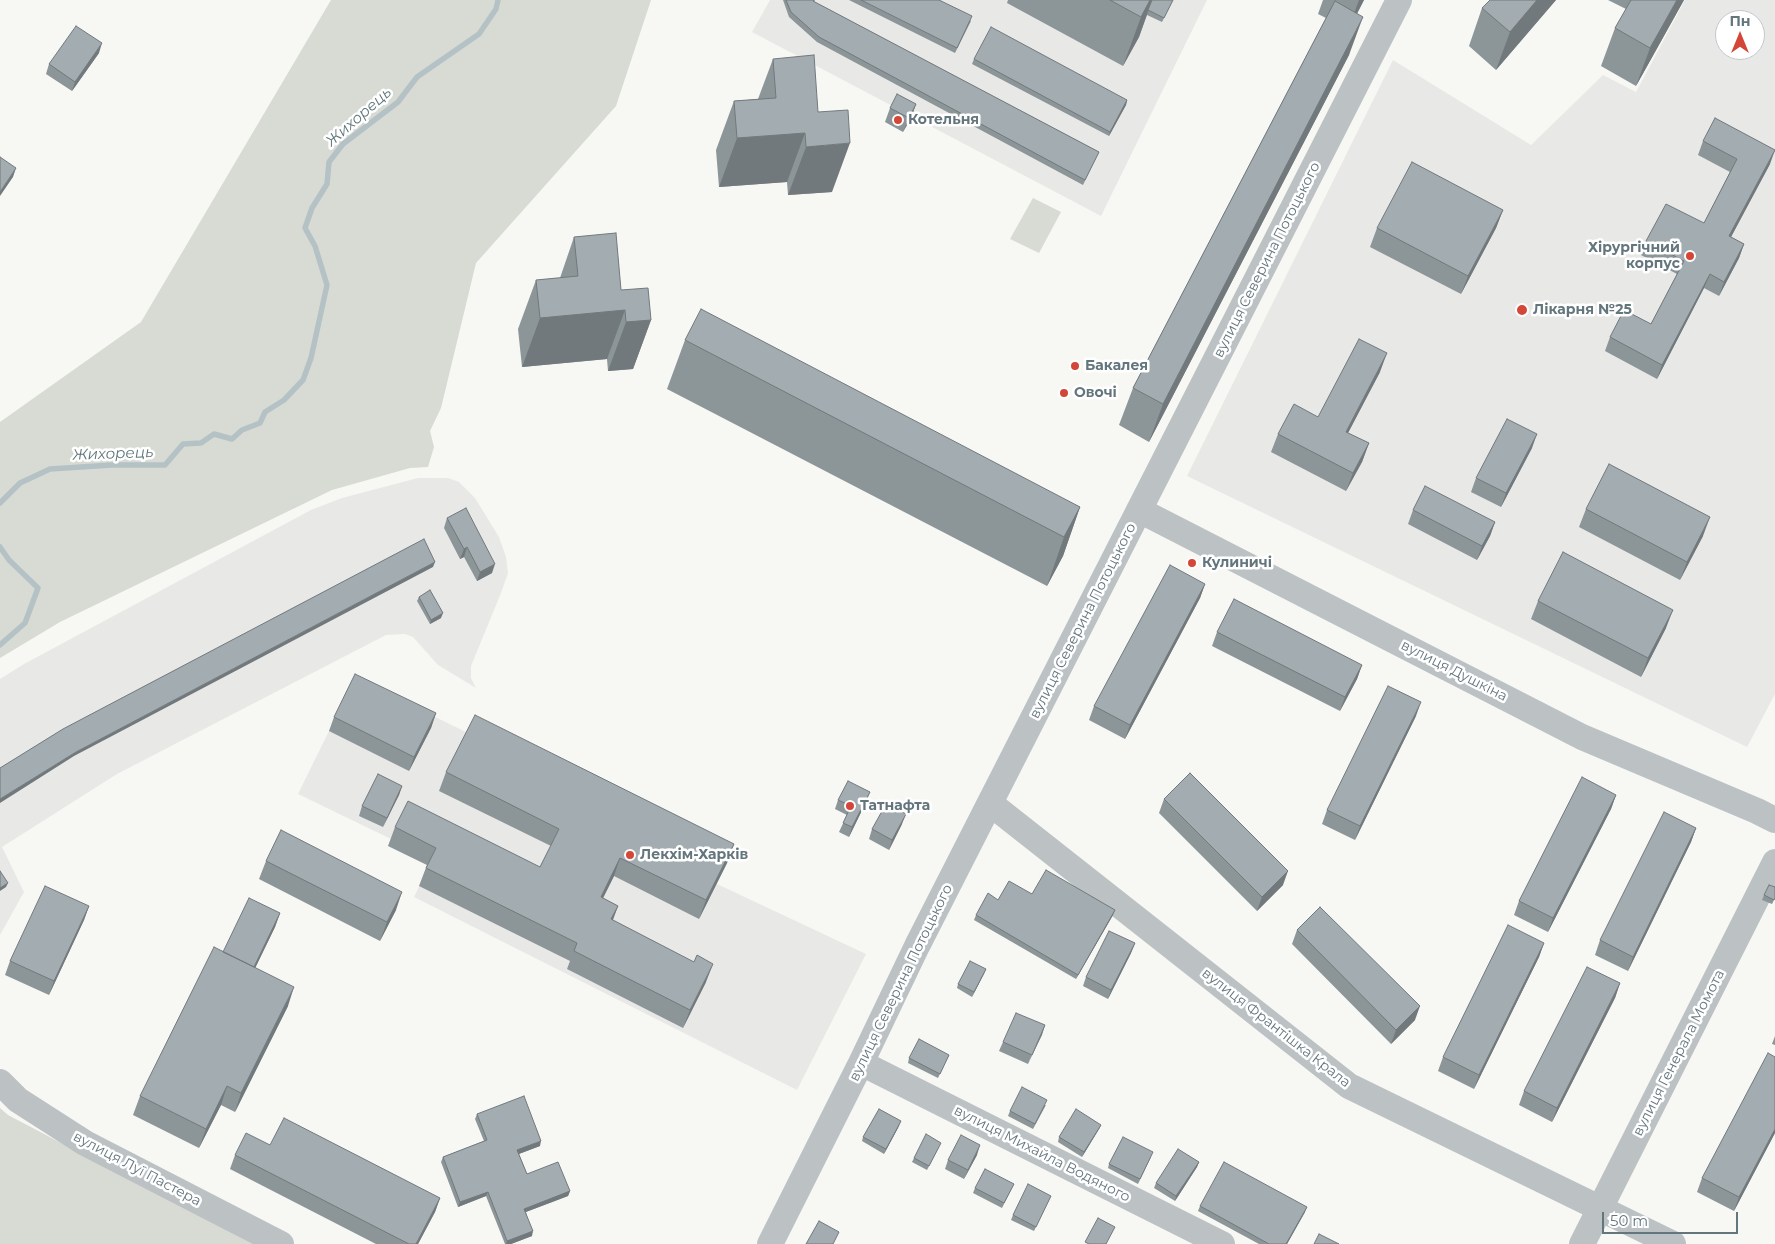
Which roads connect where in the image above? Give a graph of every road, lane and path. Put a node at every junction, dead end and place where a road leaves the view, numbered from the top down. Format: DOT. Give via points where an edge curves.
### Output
graph roads {
  1 [pos="1399,0"];
  2 [pos="1139,510"];
  3 [pos="991,804"];
  4 [pos="1775,820"];
  5 [pos="1775,862"];
  6 [pos="861,1064"];
  7 [pos="0,1082"];
  8 [pos="1601,1208"];
  9 [pos="281,1244"];
  10 [pos="770,1244"];
  11 [pos="1222,1244"];
  12 [pos="1582,1244"];
  13 [pos="1673,1244"];
  1 -- 2 [label="street, вулиця Северина Потоцького"];
  2 -- 3 [label="street, вулиця Северина Потоцького"];
  2 -- 4 [label="street, вулиця Душкіна" via="1582,737"];
  3 -- 6 [label="street, вулиця Северина Потоцького"];
  3 -- 8 [label="street, вулиця Франтішка Крала" via="1349,1086"];
  5 -- 8 [label="street, вулиця Генерала Момота"];
  6 -- 10 [label="street, вулиця Северина Потоцького"];
  6 -- 11 [label="street, вулиця Михайла Водяного"];
  7 -- 9 [label="street, вулиця Луї Пастера" via="18,1100 85,1143"];
  8 -- 12 [label="street, вулиця Генерала Момота"];
  8 -- 13 [label="street, вулиця Франтішка Крала"];
}
